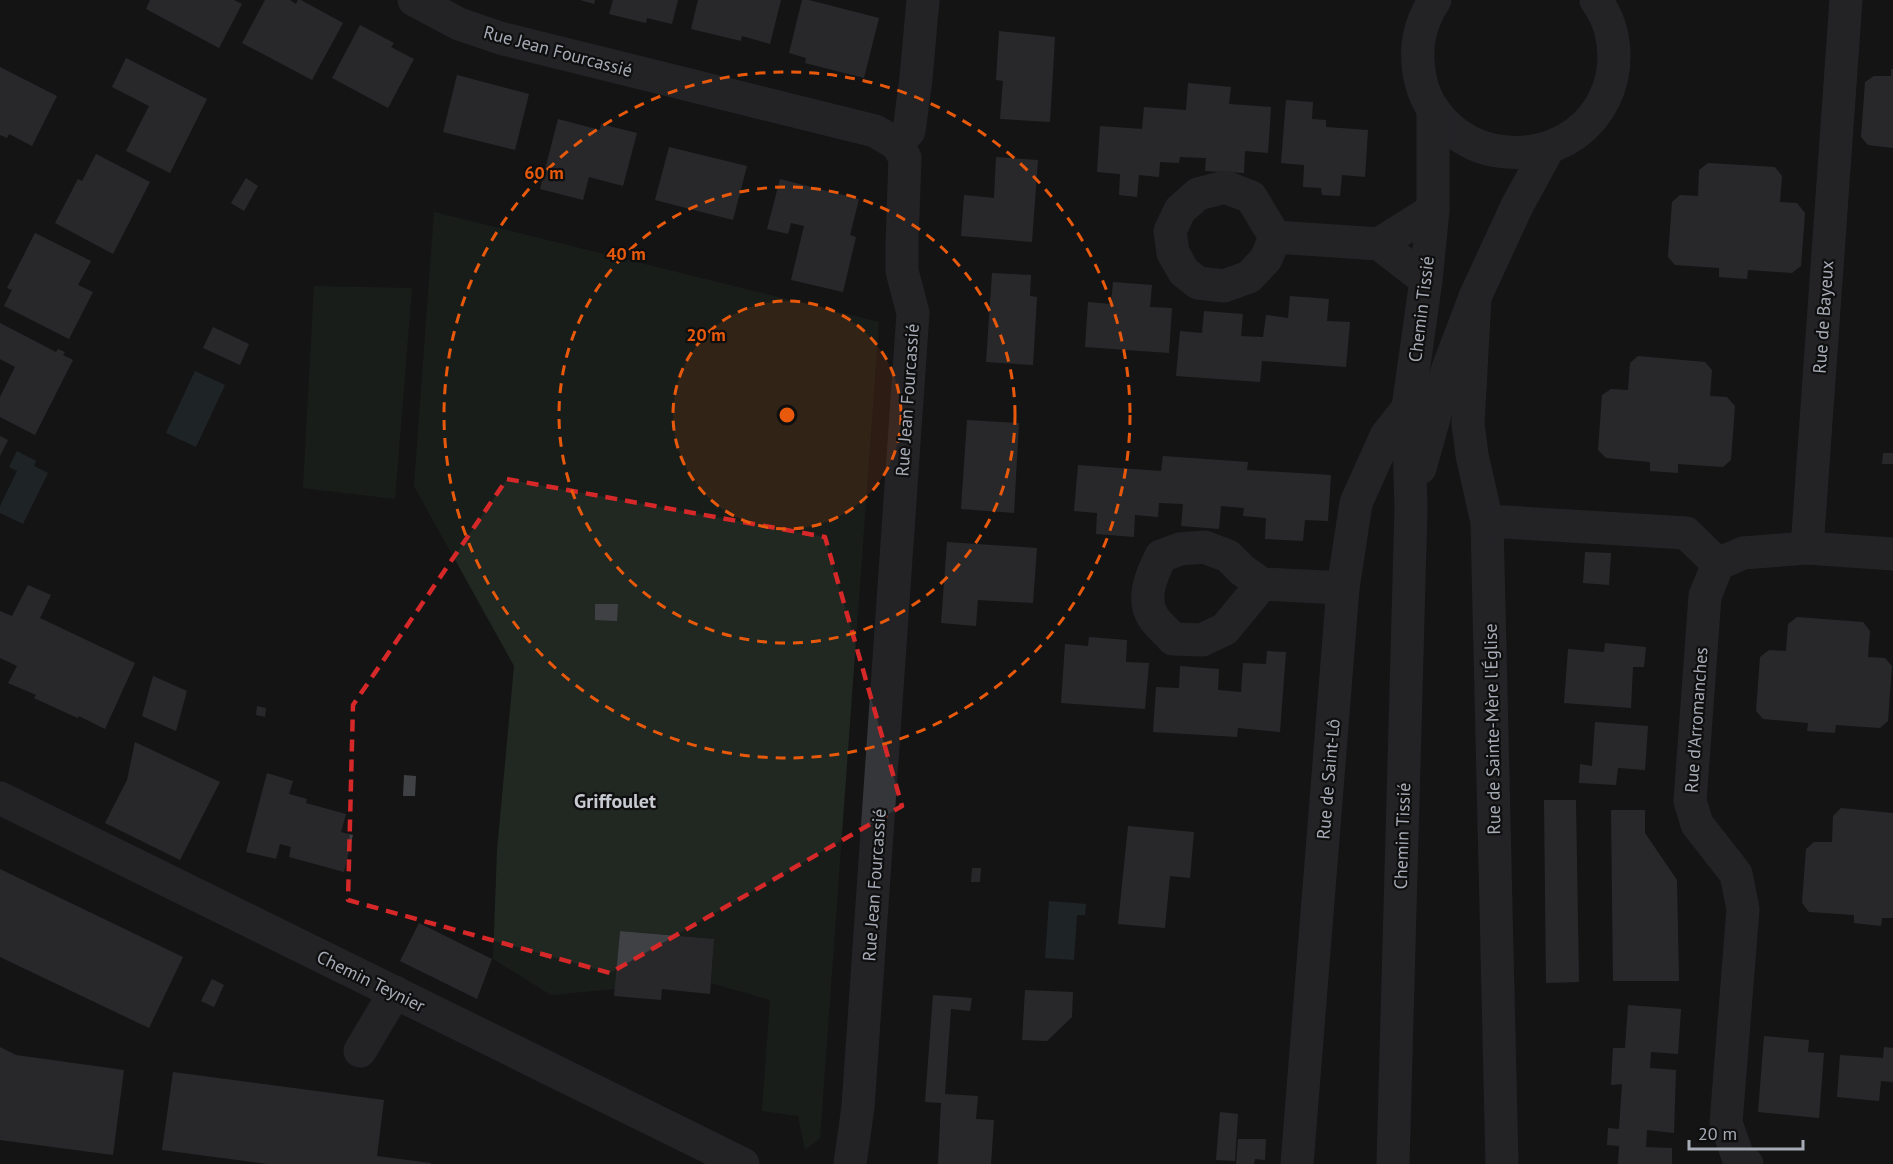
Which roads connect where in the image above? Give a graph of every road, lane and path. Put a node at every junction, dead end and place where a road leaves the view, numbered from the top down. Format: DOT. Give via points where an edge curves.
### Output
graph roads {
  1 [pos="414,0"];
  2 [pos="923,0"];
  3 [pos="1435,0"];
  4 [pos="1846,0"];
  5 [pos="1605,5"];
  6 [pos="462,12"];
  7 [pos="1433,110"];
  8 [pos="897,144"];
  9 [pos="1548,149"];
  10 [pos="1433,210"];
  11 [pos="1275,237"];
  12 [pos="1379,244"];
  13 [pos="1426,280"];
  14 [pos="1474,297"];
  15 [pos="1408,408"];
  16 [pos="1411,508"];
  17 [pos="1487,522"];
  18 [pos="1807,548"];
  19 [pos="1893,554"];
  20 [pos="1718,564"];
  21 [pos="1262,584"];
  22 [pos="1343,588"];
  23 [pos="0,798"];
  24 [pos="395,992"];
  25 [pos="360,1051"];
  26 [pos="743,1164"];
  27 [pos="850,1164"];
  28 [pos="1297,1164"];
  29 [pos="1393,1164"];
  30 [pos="1502,1164"];
  31 [pos="1747,1164"];
  1 -- 6 [label="street, Rue Jean Fourcassié"];
  2 -- 8 [label="street" via="909,130"];
  3 -- 7 [label="street" via="1422,26 1417,56 1423,90"];
  4 -- 18 [label="street, Rue de Bayeux"];
  5 -- 9 [label="street" via="1614,57 1608,92 1583,128"];
  6 -- 8 [label="street, Rue Jean Fourcassié" via="500,38 874,131"];
  7 -- 9 [label="street" via="1449,129 1469,143 1491,151 1524,154"];
  7 -- 10 [label="street, Chemin Tissié"];
  8 -- 27 [label="street, Rue Jean Fourcassié" via="905,158 902,271 913,313 859,1096"];
  9 -- 14 [label="street, Chemin Tissié"];
  10 -- 12 [label="street"];
  10 -- 13 [label="street, Chemin Tissié"];
  11 -- 12 [label="street"];
  12 -- 13 [label="street"];
  13 -- 15 [label="street, Chemin Tissié"];
  14 -- 16 [label="street, Chemin Tissié" via="1448,368"];
  14 -- 17 [label="street, Rue de Sainte-Mère l'Église" via="1468,424"];
  15 -- 16 [label="street, Chemin Tissié"];
  15 -- 22 [label="street, Rue de Saint-Lô" via="1386,436 1356,503"];
  16 -- 29 [label="street, Chemin Tissié"];
  17 -- 20 [label="street" via="1686,533"];
  17 -- 30 [label="street, Rue de Sainte-Mère l'Église"];
  18 -- 19 [label="street"];
  18 -- 20 [label="street" via="1743,553"];
  20 -- 31 [label="street, Rue d'Arromanches" via="1705,596 1690,801 1697,824 1736,874 1743,909 1726,1124 1738,1157"];
  21 -- 22 [label="street"];
  22 -- 28 [label="street, Rue de Saint-Lô"];
  23 -- 24 [label="street, Chemin Teynier"];
  24 -- 25 [label="street"];
  24 -- 26 [label="street, Chemin Teynier"];
}
